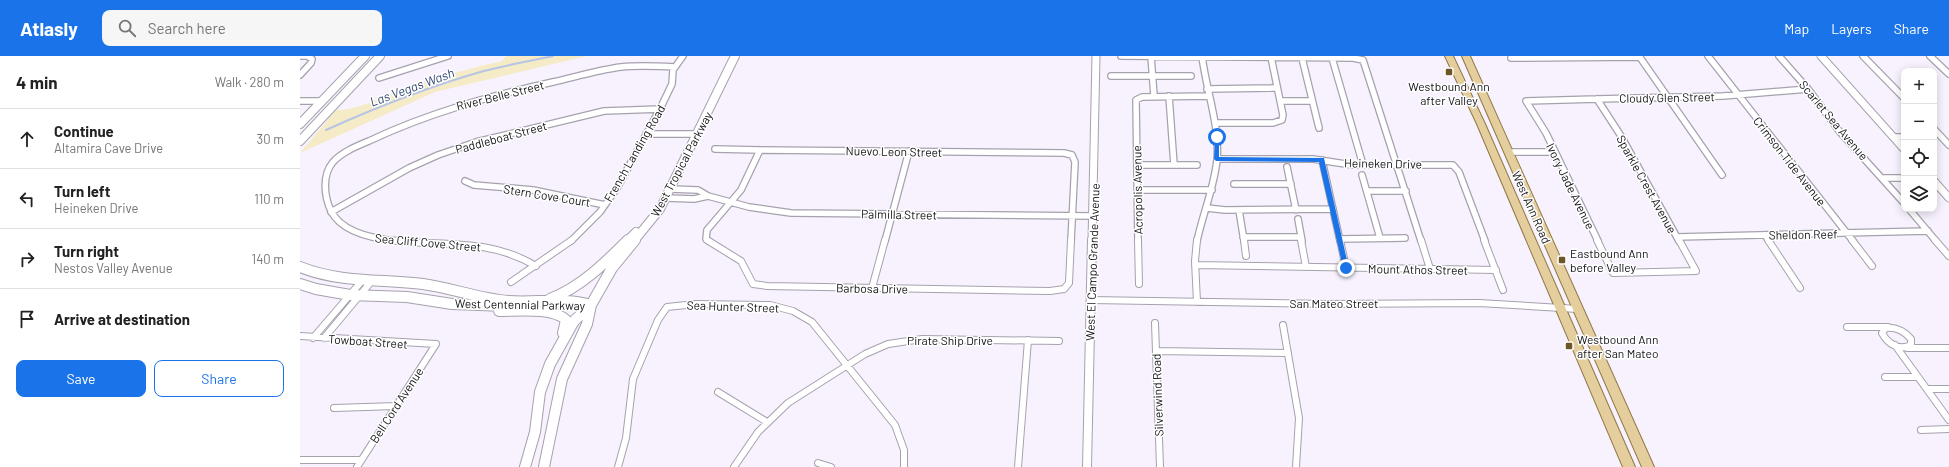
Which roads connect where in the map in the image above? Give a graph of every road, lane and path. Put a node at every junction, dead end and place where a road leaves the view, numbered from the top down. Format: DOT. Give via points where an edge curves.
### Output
graph roads {
  1 [pos="300,56"];
  2 [pos="365,56"];
  3 [pos="380,56"];
  4 [pos="425,56"];
  5 [pos="448,56"];
  6 [pos="683,56"];
  7 [pos="735,56"];
  8 [pos="1096,56"];
  9 [pos="1121,56"];
  10 [pos="1150,56"];
  11 [pos="1202,56"];
  12 [pos="1449,56"];
  13 [pos="1466,56"];
  14 [pos="1640,56"];
  15 [pos="1708,56"];
  16 [pos="1779,56"];
  17 [pos="1821,56"];
  18 [pos="1863,56"];
  19 [pos="1930,56"];
  20 [pos="1271,57"];
  21 [pos="1302,58"];
  22 [pos="1332,58"];
  23 [pos="1511,58"];
  24 [pos="425,63"];
  25 [pos="675,67"];
  26 [pos="1949,74"];
  27 [pos="300,75"];
  28 [pos="1111,76"];
  29 [pos="1152,76"];
  30 [pos="1191,76"];
  31 [pos="379,78"];
  32 [pos="1278,88"];
  33 [pos="1207,89"];
  34 [pos="1808,89"];
  35 [pos="1737,94"];
  36 [pos="1901,95"];
  37 [pos="1154,96"];
  38 [pos="1169,96"];
  39 [pos="1209,96"];
  40 [pos="1596,98"];
  41 [pos="1669,98"];
  42 [pos="300,101"];
  43 [pos="322,101"];
  44 [pos="1280,101"];
  45 [pos="1312,101"];
  46 [pos="1526,101"];
  47 [pos="660,109"];
  48 [pos="1215,123"];
  49 [pos="300,124"];
  50 [pos="1481,124"];
  51 [pos="1319,128"];
  52 [pos="1937,132"];
  53 [pos="646,134"];
  54 [pos="698,134"];
  55 [pos="1901,136"];
  56 [pos="1940,136"];
  57 [pos="1893,137"];
  58 [pos="300,141"];
  59 [pos="1949,145"];
  60 [pos="1901,146"];
  61 [pos="715,149"];
  62 [pos="760,149"];
  63 [pos="909,151"];
  64 [pos="1508,152"];
  65 [pos="1554,152"];
  66 [pos="1216,159"];
  67 [pos="1322,160"];
  68 [pos="1137,165"];
  69 [pos="1174,165"];
  70 [pos="1197,165"];
  71 [pos="1362,165"];
  72 [pos="1397,165"];
  73 [pos="1287,167"];
  74 [pos="1362,175"];
  75 [pos="1722,175"];
  76 [pos="1502,176"];
  77 [pos="1884,178"];
  78 [pos="1901,178"];
  79 [pos="465,180"];
  80 [pos="1234,184"];
  81 [pos="1291,184"];
  82 [pos="1937,185"];
  83 [pos="670,189"];
  84 [pos="694,190"];
  85 [pos="1138,190"];
  86 [pos="1212,190"];
  87 [pos="1367,191"];
  88 [pos="1406,191"];
  89 [pos="708,196"];
  90 [pos="666,198"];
  91 [pos="1949,198"];
  92 [pos="688,199"];
  93 [pos="1901,199"];
  94 [pos="732,201"];
  95 [pos="605,205"];
  96 [pos="1207,208"];
  97 [pos="660,209"];
  98 [pos="1333,209"];
  99 [pos="1239,210"];
  100 [pos="1296,210"];
  101 [pos="331,212"];
  102 [pos="1912,212"];
  103 [pos="892,214"];
  104 [pos="1072,216"];
  105 [pos="1093,216"];
  106 [pos="1298,219"];
  107 [pos="1928,231"];
  108 [pos="1847,233"];
  109 [pos="1765,235"];
  110 [pos="1301,236"];
  111 [pos="1244,237"];
  112 [pos="1677,237"];
  113 [pos="1380,238"];
  114 [pos="1405,238"];
  115 [pos="1340,239"];
  116 [pos="1246,256"];
  117 [pos="1949,256"];
  118 [pos="1195,265"];
  119 [pos="536,266"];
  120 [pos="1872,266"];
  121 [pos="300,267"];
  122 [pos="1306,267"];
  123 [pos="1346,268"];
  124 [pos="1430,269"];
  125 [pos="1496,270"];
  126 [pos="1696,270"];
  127 [pos="366,282"];
  128 [pos="511,282"];
  129 [pos="300,284"];
  130 [pos="1139,284"];
  131 [pos="872,288"];
  132 [pos="1800,288"];
  133 [pos="1503,290"];
  134 [pos="355,295"];
  135 [pos="1091,300"];
  136 [pos="541,301"];
  137 [pos="1197,302"];
  138 [pos="452,304"];
  139 [pos="591,305"];
  140 [pos="1561,308"];
  141 [pos="1578,310"];
  142 [pos="1155,323"];
  143 [pos="1283,325"];
  144 [pos="1847,327"];
  145 [pos="1890,328"];
  146 [pos="300,336"];
  147 [pos="313,338"];
  148 [pos="324,338"];
  149 [pos="1028,340"];
  150 [pos="1059,341"];
  151 [pos="436,344"];
  152 [pos="1895,345"];
  153 [pos="1905,348"];
  154 [pos="1949,348"];
  155 [pos="1156,351"];
  156 [pos="1288,354"];
  157 [pos="550,364"];
  158 [pos="848,365"];
  159 [pos="1917,376"];
  160 [pos="1885,377"];
  161 [pos="1926,389"];
  162 [pos="1949,389"];
  163 [pos="718,392"];
  164 [pos="396,406"];
  165 [pos="334,408"];
  166 [pos="1949,420"];
  167 [pos="767,422"];
  168 [pos="1949,429"];
  169 [pos="1921,430"];
  170 [pos="300,460"];
  171 [pos="818,463"];
  172 [pos="359,464"];
  173 [pos="525,467"];
  174 [pos="544,467"];
  175 [pos="618,467"];
  176 [pos="734,467"];
  177 [pos="831,467"];
  178 [pos="904,467"];
  179 [pos="1018,467"];
  180 [pos="1087,467"];
  181 [pos="1160,467"];
  182 [pos="1296,467"];
  183 [pos="1629,467"];
  184 [pos="1648,467"];
  1 -- 27 [label="street" via="312,59"];
  2 -- 43 [label="main road"];
  3 -- 58 [label="main road"];
  4 -- 24 [label="street"];
  5 -- 24 [label="street"];
  6 -- 25 [label="street, French Landing Road"];
  7 -- 54 [label="main road, West Tropical Parkway"];
  8 -- 105 [label="street, West El Campo Grande Avenue"];
  9 -- 10 [label="street"];
  10 -- 11 [label="street"];
  10 -- 29 [label="street"];
  11 -- 20 [label="street"];
  11 -- 33 [label="street"];
  12 -- 50 [label="main road, West Ann Road"];
  13 -- 64 [label="main road, West Ann Road"];
  14 -- 23 [label="street"];
  14 -- 41 [label="street"];
  15 -- 35 [label="street, Crimson Tide Avenue"];
  16 -- 34 [label="street, Scarlet Sea Avenue"];
  17 -- 57 [label="street"];
  18 -- 36 [label="street"];
  19 -- 26 [label="street"];
  20 -- 21 [label="street"];
  20 -- 32 [label="street"];
  21 -- 22 [label="street"];
  21 -- 45 [label="street"];
  22 -- 71 [label="street"];
  22 -- 72 [label="street" via="1359,58 1365,62"];
  24 -- 31 [label="street"];
  25 -- 47 [label="street, French Landing Road" via="672,84"];
  25 -- 101 [label="street, River Belle Street" via="621,67 492,96 416,120 372,139 334,161 325,186 325,196"];
  28 -- 29 [label="street"];
  29 -- 30 [label="street"];
  29 -- 37 [label="street"];
  32 -- 33 [label="street"];
  32 -- 44 [label="street"];
  33 -- 39 [label="street"];
  34 -- 35 [label="street, Cloudy Glen Street"];
  34 -- 77 [label="street, Scarlet Sea Avenue" via="1840,132"];
  35 -- 41 [label="street, Cloudy Glen Street"];
  35 -- 108 [label="street, Crimson Tide Avenue"];
  37 -- 38 [label="street"];
  37 -- 68 [label="street, Acropolis Avenue" via="1139,97 1135,104"];
  38 -- 39 [label="street"];
  38 -- 69 [label="street"];
  39 -- 48 [label="street"];
  40 -- 41 [label="street, Cloudy Glen Street"];
  40 -- 46 [label="street, Cloudy Glen Street"];
  40 -- 112 [label="street, Sparkle Crest Avenue" via="1621,136"];
  41 -- 75 [label="street"];
  42 -- 43 [label="street"];
  43 -- 49 [label="main road"];
  44 -- 45 [label="street"];
  44 -- 48 [label="street" via="1282,120 1273,123"];
  45 -- 51 [label="street"];
  46 -- 65 [label="street, Ivory Jade Avenue" via="1546,133"];
  47 -- 53 [label="street, French Landing Road"];
  47 -- 101 [label="street, Paddleboat Street" via="604,111 476,142 409,168"];
  48 -- 66 [label="street"];
  50 -- 64 [label="main road" via="1488,126 1500,149"];
  50 -- 76 [label="main road, West Ann Road"];
  52 -- 56 [label="street"];
  53 -- 54 [label="street"];
  53 -- 95 [label="street, French Landing Road"];
  54 -- 83 [label="main road, West Tropical Parkway"];
  55 -- 57 [label="street"];
  56 -- 59 [label="street"];
  57 -- 60 [label="street"];
  61 -- 62 [label="street, Nuevo Leon Street"];
  62 -- 63 [label="street, Nuevo Leon Street"];
  62 -- 94 [label="street" via="744,186"];
  63 -- 103 [label="street"];
  63 -- 104 [label="street, Nuevo Leon Street" via="1072,155 1075,162"];
  64 -- 65 [label="street"];
  64 -- 76 [label="main road"];
  64 -- 141 [label="main road, West Ann Road"];
  65 -- 126 [label="street, Ivory Jade Avenue" via="1613,273"];
  66 -- 67 [label="street, Heineken Drive"];
  66 -- 86 [label="street"];
  67 -- 71 [label="street, Heineken Drive"];
  67 -- 98 [label="street"];
  68 -- 69 [label="street"];
  68 -- 85 [label="street, Acropolis Avenue"];
  69 -- 70 [label="street"];
  71 -- 72 [label="street, Heineken Drive"];
  72 -- 88 [label="street"];
  72 -- 125 [label="street, Heineken Drive" via="1453,165"];
  73 -- 81 [label="street"];
  74 -- 87 [label="street"];
  76 -- 140 [label="main road, West Ann Road"];
  77 -- 78 [label="street"];
  77 -- 93 [label="street, Scarlet Sea Avenue"];
  79 -- 95 [label="street, Stern Cove Court" via="474,185 533,190"];
  80 -- 81 [label="street"];
  81 -- 100 [label="street"];
  82 -- 91 [label="street"];
  83 -- 84 [label="street, Palmilla Street"];
  83 -- 90 [label="main road, West Tropical Parkway"];
  84 -- 89 [label="street, Palmilla Street"];
  84 -- 92 [label="street"];
  85 -- 86 [label="street"];
  85 -- 130 [label="street, Acropolis Avenue"];
  86 -- 96 [label="street"];
  87 -- 88 [label="street"];
  87 -- 113 [label="street"];
  88 -- 124 [label="street"];
  89 -- 92 [label="street, Palmilla Street"];
  89 -- 94 [label="street, Palmilla Street"];
  90 -- 92 [label="street, Palmilla Street"];
  90 -- 97 [label="main road, West Tropical Parkway"];
  94 -- 103 [label="street, Palmilla Street" via="777,212"];
  94 -- 131 [label="street, Barbosa Drive" via="706,230 706,238 741,261 753,284"];
  95 -- 119 [label="street, French Landing Road" via="581,233"];
  96 -- 99 [label="street"];
  96 -- 118 [label="street" via="1197,242"];
  97 -- 136 [label="main road" via="611,256 569,290"];
  97 -- 139 [label="main road, West Tropical Parkway" via="612,268"];
  98 -- 100 [label="street"];
  98 -- 115 [label="street"];
  99 -- 100 [label="street"];
  99 -- 111 [label="street"];
  101 -- 119 [label="street, Sea Cliff Cove Street" via="351,229 368,236 386,240 452,243 490,248 515,254"];
  102 -- 107 [label="street"];
  103 -- 104 [label="street, Palmilla Street"];
  103 -- 131 [label="street"];
  104 -- 105 [label="street, Palmilla Street"];
  104 -- 131 [label="street, Barbosa Drive" via="1070,276 1068,286 1059,291"];
  105 -- 135 [label="street, West El Campo Grande Avenue"];
  106 -- 110 [label="street"];
  107 -- 108 [label="street, Sheldon Reef"];
  107 -- 117 [label="street"];
  108 -- 109 [label="street, Sheldon Reef"];
  108 -- 120 [label="street, Crimson Tide Avenue"];
  109 -- 112 [label="street, Sheldon Reef"];
  109 -- 132 [label="street"];
  110 -- 111 [label="street"];
  110 -- 122 [label="street"];
  111 -- 116 [label="street"];
  112 -- 126 [label="street, Sparkle Crest Avenue"];
  113 -- 114 [label="street"];
  113 -- 115 [label="street"];
  115 -- 123 [label="street"];
  118 -- 122 [label="street, Mount Athos Street"];
  118 -- 137 [label="street"];
  119 -- 128 [label="street, French Landing Road"];
  121 -- 127 [label="main road, West Centennial Parkway" via="329,277"];
  122 -- 123 [label="street, Mount Athos Street"];
  123 -- 124 [label="street, Mount Athos Street"];
  124 -- 125 [label="street, Mount Athos Street"];
  125 -- 133 [label="street"];
  127 -- 134 [label="street"];
  127 -- 134 [label="street"];
  127 -- 136 [label="main road, West Centennial Parkway" via="423,284 498,300"];
  129 -- 134 [label="main road, West Centennial Parkway"];
  134 -- 138 [label="main road, West Centennial Parkway" via="412,297"];
  134 -- 147 [label="street"];
  134 -- 148 [label="street"];
  135 -- 137 [label="street, San Mateo Street"];
  135 -- 180 [label="street, West El Campo Grande Avenue"];
  136 -- 139 [label="main road, West Centennial Parkway" via="582,302"];
  137 -- 140 [label="street, San Mateo Street" via="1479,303"];
  138 -- 139 [label="main road, West Centennial Parkway"];
  138 -- 157 [label="main road" via="473,310 548,312 562,316 566,320 566,325"];
  139 -- 157 [label="main road, West Tropical Parkway" via="574,321"];
  139 -- 174 [label="main road, West Tropical Parkway" via="591,318 561,380 551,445"];
  140 -- 141 [label="street, San Mateo Street"];
  140 -- 183 [label="main road, West Ann Road"];
  141 -- 184 [label="main road, West Ann Road"];
  142 -- 155 [label="street, Silverwind Road"];
  143 -- 156 [label="street"];
  144 -- 145 [label="street"];
  145 -- 152 [label="street" via="1883,330 1882,333 1886,340"];
  145 -- 153 [label="street" via="1899,330 1911,339 1911,345"];
  146 -- 147 [label="street, Towboat Street"];
  147 -- 148 [label="street, Towboat Street"];
  148 -- 151 [label="street, Towboat Street"];
  149 -- 150 [label="street, Pirate Ship Drive"];
  149 -- 158 [label="street, Pirate Ship Drive" via="898,341 876,348"];
  149 -- 179 [label="street"];
  151 -- 164 [label="street, Bell Cord Avenue"];
  152 -- 153 [label="street"];
  152 -- 159 [label="street"];
  153 -- 154 [label="street"];
  155 -- 156 [label="street"];
  155 -- 181 [label="street, Silverwind Road"];
  156 -- 182 [label="street" via="1299,418"];
  157 -- 173 [label="main road, West Tropical Parkway" via="540,392 535,432"];
  158 -- 167 [label="street, Pirate Ship Drive" via="800,394"];
  158 -- 175 [label="street, Sea Hunter Street" via="812,322 793,311 776,306 752,305 682,304 668,307 658,320 633,379 626,438"];
  158 -- 178 [label="street, Sea Hunter Street" via="895,425 904,450"];
  159 -- 160 [label="street"];
  159 -- 161 [label="street"];
  161 -- 162 [label="street"];
  161 -- 166 [label="street"];
  163 -- 167 [label="street"];
  164 -- 165 [label="street"];
  164 -- 172 [label="street, Bell Cord Avenue"];
  167 -- 176 [label="street, Pirate Ship Drive" via="749,443"];
  168 -- 169 [label="street"];
  170 -- 172 [label="street"];
  171 -- 177 [label="street"];
}
